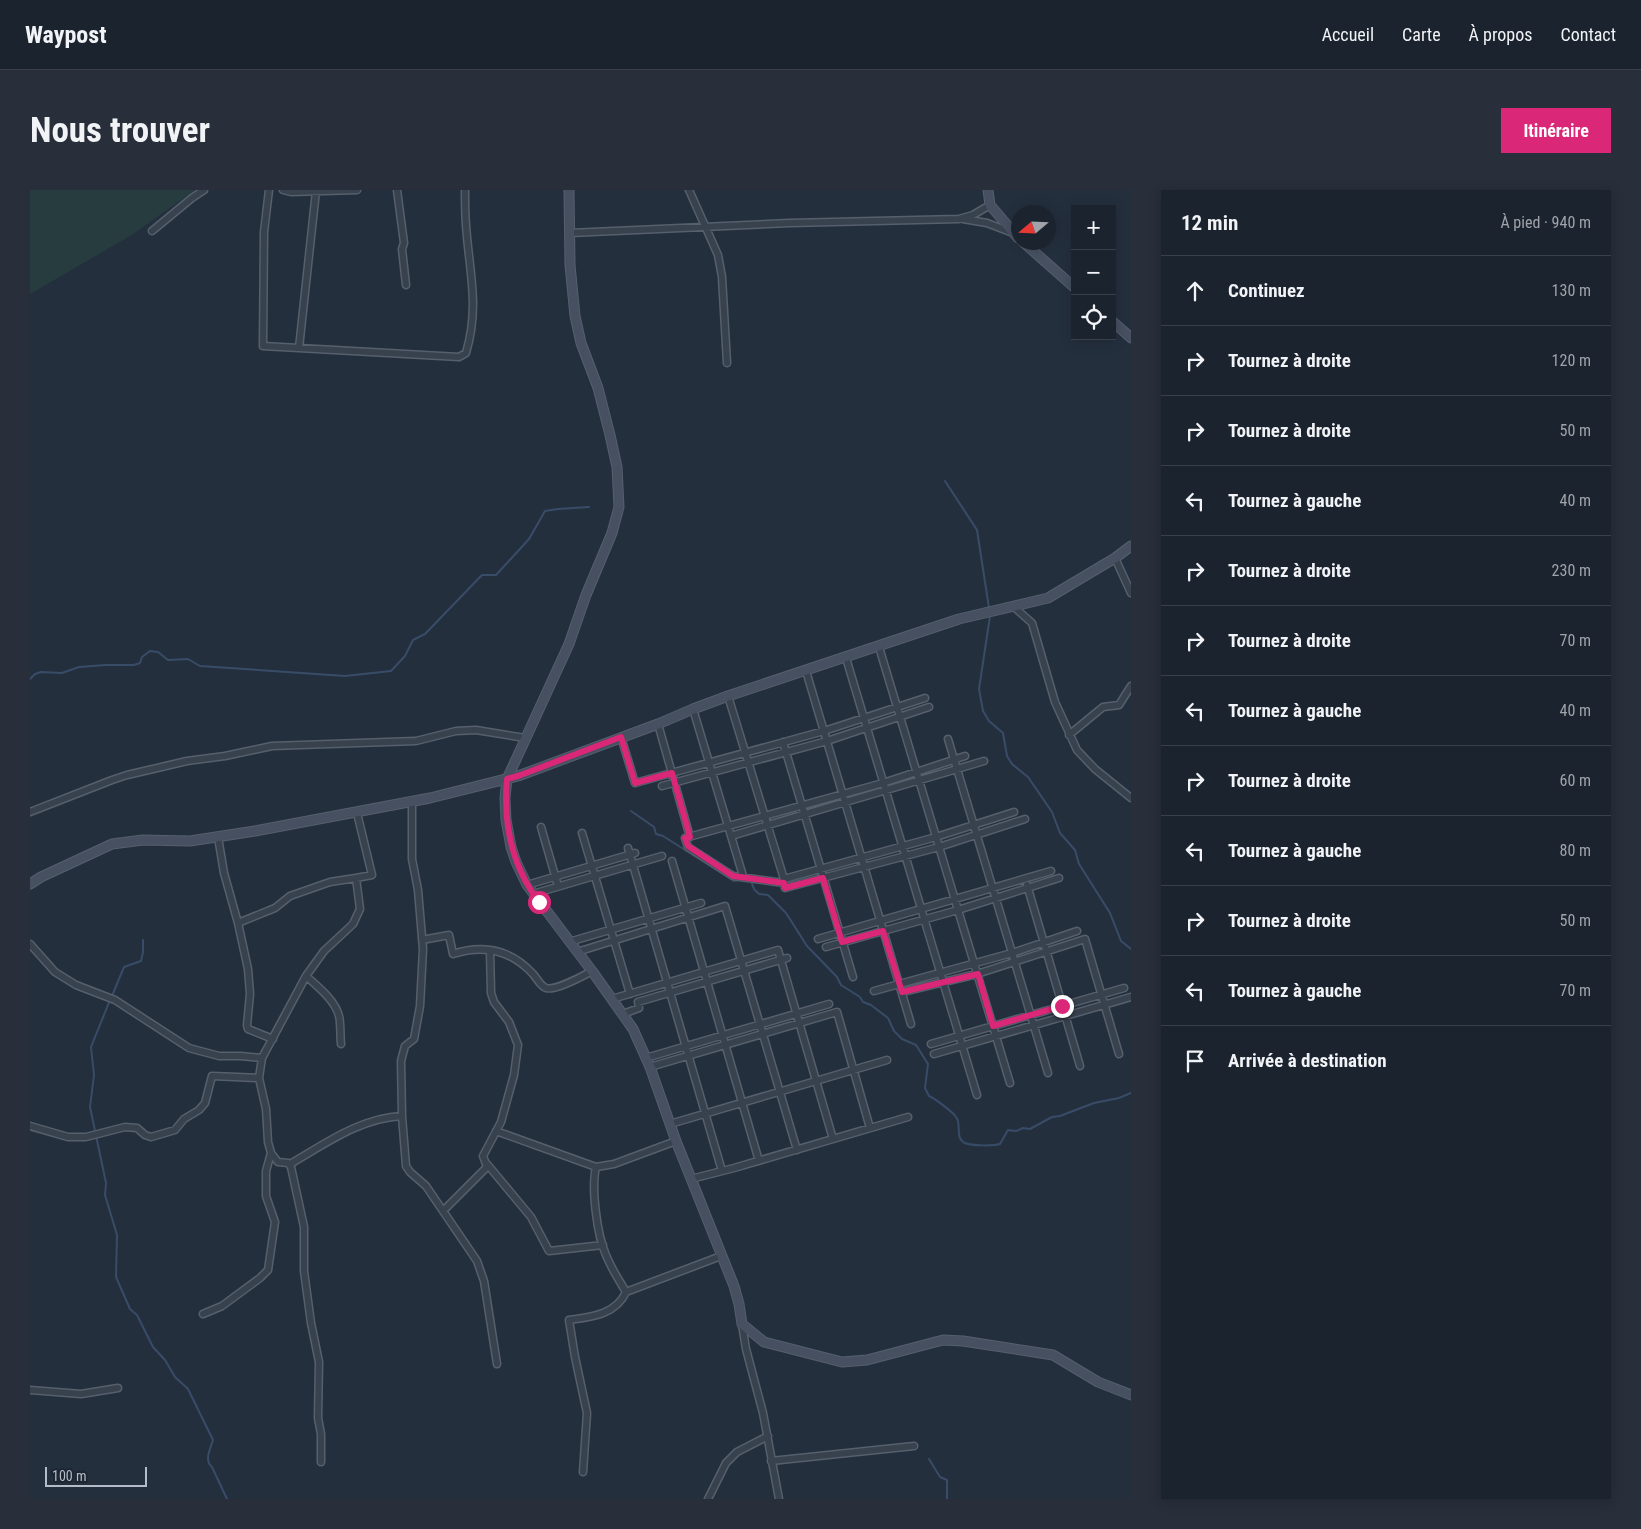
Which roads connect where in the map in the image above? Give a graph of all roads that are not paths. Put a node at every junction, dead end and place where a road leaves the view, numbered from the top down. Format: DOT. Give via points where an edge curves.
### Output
graph roads {
  1 [pos="204,190"];
  2 [pos="269,190"];
  3 [pos="283,190"];
  4 [pos="357,190"];
  5 [pos="397,190"];
  6 [pos="465,190"];
  7 [pos="569,190"];
  8 [pos="689,190"];
  9 [pos="988,190"];
  10 [pos="316,191"];
  11 [pos="990,204"];
  12 [pos="959,218"];
  13 [pos="705,227"];
  14 [pos="1011,230"];
  15 [pos="152,231"];
  16 [pos="570,233"];
  17 [pos="1011,234"];
  18 [pos="1032,250"];
  19 [pos="1071,284"];
  20 [pos="406,285"];
  21 [pos="1116,325"];
  22 [pos="1131,338"];
  23 [pos="299,348"];
  24 [pos="727,363"];
  25 [pos="1131,546"];
  26 [pos="1115,558"];
  27 [pos="1131,593"];
  28 [pos="1014,607"];
  29 [pos="879,647"];
  30 [pos="846,658"];
  31 [pos="806,671"];
  32 [pos="1131,686"];
  33 [pos="728,696"];
  34 [pos="924,698"];
  35 [pos="897,707"];
  36 [pos="929,707"];
  37 [pos="693,708"];
  38 [pos="900,716"];
  39 [pos="864,718"];
  40 [pos="658,724"];
  41 [pos="867,728"];
  42 [pos="824,730"];
  43 [pos="1069,735"];
  44 [pos="621,737"];
  45 [pos="525,738"];
  46 [pos="948,739"];
  47 [pos="827,741"];
  48 [pos="783,742"];
  49 [pos="746,752"];
  50 [pos="786,752"];
  51 [pos="965,756"];
  52 [pos="954,760"];
  53 [pos="984,761"];
  54 [pos="709,762"];
  55 [pos="749,762"];
  56 [pos="957,770"];
  57 [pos="712,772"];
  58 [pos="916,772"];
  59 [pos="672,773"];
  60 [pos="507,779"];
  61 [pos="675,782"];
  62 [pos="883,782"];
  63 [pos="920,782"];
  64 [pos="662,786"];
  65 [pos="886,791"];
  66 [pos="842,794"];
  67 [pos="1131,798"];
  68 [pos="412,801"];
  69 [pos="845,803"];
  70 [pos="802,806"];
  71 [pos="30,812"];
  72 [pos="1014,812"];
  73 [pos="357,813"];
  74 [pos="805,815"];
  75 [pos="765,816"];
  76 [pos="1025,819"];
  77 [pos="768,825"];
  78 [pos="974,825"];
  79 [pos="728,826"];
  80 [pos="541,828"];
  81 [pos="582,833"];
  82 [pos="977,835"];
  83 [pos="731,836"];
  84 [pos="218,837"];
  85 [pos="690,837"];
  86 [pos="936,837"];
  87 [pos="903,846"];
  88 [pos="939,847"];
  89 [pos="662,856"];
  90 [pos="905,856"];
  91 [pos="861,858"];
  92 [pos="672,861"];
  93 [pos="632,864"];
  94 [pos="592,866"];
  95 [pos="864,867"];
  96 [pos="821,869"];
  97 [pos="1051,871"];
  98 [pos="595,875"];
  99 [pos="556,876"];
  100 [pos="743,876"];
  101 [pos="356,878"];
  102 [pos="823,878"];
  103 [pos="1060,878"];
  104 [pos="1025,879"];
  105 [pos="784,881"];
  106 [pos="30,884"];
  107 [pos="527,885"];
  108 [pos="558,886"];
  109 [pos="993,888"];
  110 [pos="1028,888"];
  111 [pos="533,894"];
  112 [pos="996,898"];
  113 [pos="955,899"];
  114 [pos="701,903"];
  115 [pos="685,908"];
  116 [pos="921,909"];
  117 [pos="958,910"];
  118 [pos="648,918"];
  119 [pos="688,918"];
  120 [pos="880,920"];
  121 [pos="925,920"];
  122 [pos="238,923"];
  123 [pos="651,929"];
  124 [pos="611,930"];
  125 [pos="883,931"];
  126 [pos="1077,931"];
  127 [pos="840,932"];
  128 [pos="818,939"];
  129 [pos="422,940"];
  130 [pos="614,940"];
  131 [pos="569,942"];
  132 [pos="842,942"];
  133 [pos="1044,942"];
  134 [pos="30,944"];
  135 [pos="826,947"];
  136 [pos="490,951"];
  137 [pos="577,952"];
  138 [pos="1046,952"];
  139 [pos="1012,953"];
  140 [pos="784,959"];
  141 [pos="741,961"];
  142 [pos="1015,962"];
  143 [pos="974,963"];
  144 [pos="592,971"];
  145 [pos="744,971"];
  146 [pos="704,972"];
  147 [pos="940,972"];
  148 [pos="978,974"];
  149 [pos="306,976"];
  150 [pos="853,977"];
  151 [pos="707,982"];
  152 [pos="943,982"];
  153 [pos="667,983"];
  154 [pos="899,984"];
  155 [pos="1124,988"];
  156 [pos="874,991"];
  157 [pos="902,992"];
  158 [pos="670,993"];
  159 [pos="630,994"];
  160 [pos="1102,995"];
  161 [pos="1131,997"];
  162 [pos="612,999"];
  163 [pos="829,1004"];
  164 [pos="1105,1005"];
  165 [pos="1062,1006"];
  166 [pos="623,1014"];
  167 [pos="797,1014"];
  168 [pos="1031,1015"];
  169 [pos="1066,1016"];
  170 [pos="799,1023"];
  171 [pos="760,1024"];
  172 [pos="911,1024"];
  173 [pos="1034,1025"];
  174 [pos="993,1026"];
  175 [pos="763,1034"];
  176 [pos="723,1035"];
  177 [pos="960,1036"];
  178 [pos="996,1036"];
  179 [pos="273,1039"];
  180 [pos="340,1044"];
  181 [pos="931,1044"];
  182 [pos="726,1045"];
  183 [pos="686,1046"];
  184 [pos="962,1046"];
  185 [pos="934,1054"];
  186 [pos="1119,1054"];
  187 [pos="688,1056"];
  188 [pos="262,1058"];
  189 [pos="646,1058"];
  190 [pos="887,1060"];
  191 [pos="1080,1066"];
  192 [pos="650,1067"];
  193 [pos="853,1070"];
  194 [pos="1048,1073"];
  195 [pos="259,1078"];
  196 [pos="816,1081"];
  197 [pos="1010,1082"];
  198 [pos="780,1092"];
  199 [pos="977,1095"];
  200 [pos="742,1103"];
  201 [pos="706,1114"];
  202 [pos="402,1116"];
  203 [pos="908,1117"];
  204 [pos="670,1124"];
  205 [pos="30,1126"];
  206 [pos="870,1128"];
  207 [pos="496,1131"];
  208 [pos="833,1139"];
  209 [pos="676,1141"];
  210 [pos="797,1150"];
  211 [pos="272,1153"];
  212 [pos="759,1161"];
  213 [pos="290,1164"];
  214 [pos="487,1164"];
  215 [pos="596,1167"];
  216 [pos="722,1171"];
  217 [pos="692,1178"];
  218 [pos="443,1212"];
  219 [pos="603,1245"];
  220 [pos="721,1256"];
  221 [pos="626,1292"];
  222 [pos="203,1314"];
  223 [pos="742,1324"];
  224 [pos="497,1364"];
  225 [pos="118,1388"];
  226 [pos="30,1390"];
  227 [pos="1131,1395"];
  228 [pos="768,1436"];
  229 [pos="914,1446"];
  230 [pos="771,1461"];
  231 [pos="321,1462"];
  232 [pos="583,1472"];
  233 [pos="708,1499"];
  234 [pos="779,1499"];
  1 -- 15 [label="street"];
  2 -- 23 [label="street" via="264,232 264,346"];
  3 -- 10 [label="street"];
  4 -- 10 [label="street"];
  5 -- 20 [label="street"];
  6 -- 23 [label="street" via="465,224 474,291 472,334 466,354 459,357"];
  7 -- 16 [label="street"];
  8 -- 13 [label="street"];
  9 -- 11 [label="street"];
  10 -- 23 [label="street"];
  11 -- 12 [label="street" via="973,215"];
  11 -- 14 [label="street"];
  12 -- 13 [label="street"];
  12 -- 17 [label="street" via="987,223"];
  13 -- 16 [label="street"];
  13 -- 24 [label="street" via="718,255 722,277"];
  16 -- 45 [label="street" via="575,316 610,435 617,467 619,507 569,644"];
  18 -- 19 [label="street"];
  21 -- 22 [label="street"];
  25 -- 26 [label="street"];
  26 -- 27 [label="street"];
  26 -- 28 [label="street" via="1048,598"];
  28 -- 29 [label="street" via="959,620"];
  28 -- 43 [label="street" via="1032,623 1054,702"];
  29 -- 30 [label="street"];
  29 -- 35 [label="street"];
  30 -- 31 [label="street"];
  30 -- 39 [label="street"];
  31 -- 33 [label="street"];
  31 -- 42 [label="street"];
  32 -- 43 [label="street" via="1119,705 1103,706"];
  33 -- 37 [label="street"];
  33 -- 49 [label="street"];
  34 -- 35 [label="street"];
  35 -- 38 [label="street"];
  35 -- 39 [label="street"];
  36 -- 38 [label="street"];
  37 -- 40 [label="street"];
  37 -- 54 [label="street"];
  38 -- 41 [label="street"];
  38 -- 58 [label="street"];
  39 -- 41 [label="street"];
  39 -- 42 [label="street"];
  40 -- 44 [label="street"];
  40 -- 59 [label="street"];
  41 -- 47 [label="street"];
  41 -- 62 [label="street"];
  42 -- 47 [label="street"];
  42 -- 48 [label="street"];
  43 -- 67 [label="street" via="1077,750 1095,769"];
  44 -- 59 [label="street" via="635,783"];
  44 -- 60 [label="street"];
  45 -- 60 [label="street"];
  45 -- 71 [label="street" via="476,730 456,731 416,741 272,746 128,775"];
  46 -- 52 [label="street"];
  47 -- 50 [label="street"];
  47 -- 66 [label="street"];
  48 -- 49 [label="street"];
  48 -- 50 [label="street"];
  49 -- 54 [label="street"];
  49 -- 55 [label="street"];
  50 -- 55 [label="street"];
  50 -- 70 [label="street"];
  51 -- 52 [label="street"];
  52 -- 56 [label="street"];
  52 -- 58 [label="street"];
  53 -- 56 [label="street"];
  54 -- 57 [label="street"];
  54 -- 59 [label="street"];
  55 -- 57 [label="street"];
  55 -- 75 [label="street"];
  56 -- 63 [label="street"];
  56 -- 78 [label="street"];
  57 -- 61 [label="street"];
  57 -- 79 [label="street"];
  58 -- 62 [label="street"];
  58 -- 63 [label="street"];
  59 -- 61 [label="street"];
  60 -- 68 [label="street"];
  60 -- 107 [label="street" via="506,813 511,847"];
  61 -- 64 [label="street"];
  61 -- 85 [label="street"];
  62 -- 65 [label="street"];
  62 -- 66 [label="street"];
  63 -- 65 [label="street"];
  63 -- 86 [label="street"];
  65 -- 69 [label="street"];
  65 -- 87 [label="street"];
  66 -- 69 [label="street"];
  66 -- 70 [label="street"];
  68 -- 73 [label="street"];
  68 -- 129 [label="street" via="412,859"];
  69 -- 74 [label="street"];
  69 -- 91 [label="street"];
  70 -- 74 [label="street"];
  70 -- 75 [label="street"];
  72 -- 78 [label="street"];
  73 -- 84 [label="street"];
  73 -- 101 [label="street" via="372,875"];
  74 -- 77 [label="street"];
  74 -- 96 [label="street"];
  75 -- 77 [label="street"];
  75 -- 79 [label="street"];
  76 -- 82 [label="street"];
  77 -- 83 [label="street"];
  77 -- 105 [label="street"];
  78 -- 82 [label="street"];
  78 -- 86 [label="street"];
  79 -- 83 [label="street"];
  79 -- 85 [label="street"];
  80 -- 99 [label="street"];
  81 -- 94 [label="street"];
  82 -- 88 [label="street"];
  82 -- 109 [label="street"];
  83 -- 100 [label="street"];
  84 -- 106 [label="street" via="112,844"];
  84 -- 122 [label="street"];
  85 -- 100 [label="street" via="685,838 688,846 733,876"];
  86 -- 87 [label="street"];
  86 -- 88 [label="street"];
  87 -- 90 [label="street"];
  87 -- 91 [label="street"];
  88 -- 90 [label="street"];
  88 -- 113 [label="street"];
  89 -- 93 [label="street"];
  90 -- 95 [label="street"];
  90 -- 116 [label="street"];
  91 -- 95 [label="street"];
  91 -- 96 [label="street"];
  92 -- 115 [label="street"];
  93 -- 94 [label="street" via="631,852"];
  93 -- 98 [label="street"];
  93 -- 118 [label="street"];
  94 -- 98 [label="street"];
  94 -- 99 [label="street"];
  95 -- 102 [label="street"];
  95 -- 120 [label="street"];
  96 -- 102 [label="street"];
  96 -- 105 [label="street"];
  97 -- 104 [label="street"];
  98 -- 108 [label="street"];
  98 -- 124 [label="street"];
  99 -- 107 [label="street"];
  99 -- 108 [label="street"];
  100 -- 105 [label="street"];
  101 -- 122 [label="street" via="330,882 290,896 275,908"];
  101 -- 149 [label="street" via="360,909 356,917"];
  102 -- 105 [label="street" via="785,888"];
  102 -- 127 [label="street"];
  103 -- 110 [label="street"];
  104 -- 109 [label="street"];
  104 -- 110 [label="street"];
  107 -- 111 [label="street"];
  108 -- 111 [label="street"];
  109 -- 112 [label="street"];
  109 -- 113 [label="street"];
  110 -- 112 [label="street"];
  110 -- 133 [label="street"];
  111 -- 131 [label="street"];
  112 -- 117 [label="street"];
  112 -- 139 [label="street"];
  113 -- 116 [label="street"];
  113 -- 117 [label="street"];
  114 -- 115 [label="street"];
  115 -- 118 [label="street"];
  115 -- 119 [label="street"];
  116 -- 120 [label="street"];
  116 -- 121 [label="street"];
  117 -- 121 [label="street"];
  117 -- 143 [label="street"];
  118 -- 123 [label="street"];
  118 -- 124 [label="street"];
  119 -- 123 [label="street"];
  119 -- 141 [label="street" via="725,906"];
  119 -- 146 [label="street"];
  120 -- 125 [label="street"];
  120 -- 127 [label="street"];
  121 -- 125 [label="street"];
  121 -- 147 [label="street"];
  122 -- 179 [label="street" via="248,969 248,1029"];
  123 -- 130 [label="street"];
  123 -- 153 [label="street"];
  124 -- 130 [label="street"];
  124 -- 131 [label="street"];
  125 -- 132 [label="street"];
  125 -- 154 [label="street"];
  126 -- 133 [label="street"];
  127 -- 128 [label="street"];
  127 -- 132 [label="street"];
  129 -- 136 [label="street" via="449,935 453,954"];
  129 -- 202 [label="street" via="420,1006 414,1038 405,1046 401,1061"];
  130 -- 137 [label="street"];
  130 -- 159 [label="street"];
  131 -- 137 [label="street"];
  132 -- 135 [label="street"];
  132 -- 150 [label="street"];
  133 -- 138 [label="street"];
  133 -- 139 [label="street"];
  134 -- 188 [label="street" via="55,972 76,985 111,999 189,1048 218,1056"];
  136 -- 144 [label="street" via="507,954 520,961 547,989"];
  136 -- 207 [label="street" via="491,993 509,1022 518,1045 514,1075"];
  137 -- 144 [label="street"];
  138 -- 142 [label="street"];
  138 -- 160 [label="street" via="1085,939"];
  138 -- 165 [label="street"];
  139 -- 142 [label="street"];
  139 -- 143 [label="street"];
  140 -- 141 [label="street" via="778,950"];
  140 -- 145 [label="street"];
  140 -- 167 [label="street"];
  141 -- 145 [label="street"];
  141 -- 146 [label="street"];
  142 -- 148 [label="street"];
  142 -- 168 [label="street"];
  143 -- 147 [label="street"];
  143 -- 148 [label="street"];
  144 -- 162 [label="street"];
  145 -- 151 [label="street"];
  145 -- 171 [label="street"];
  146 -- 151 [label="street"];
  146 -- 153 [label="street"];
  147 -- 152 [label="street"];
  147 -- 154 [label="street"];
  148 -- 152 [label="street"];
  148 -- 174 [label="street"];
  149 -- 179 [label="street"];
  149 -- 180 [label="street" via="337,1009"];
  151 -- 158 [label="street"];
  151 -- 176 [label="street"];
  152 -- 157 [label="street"];
  152 -- 177 [label="street"];
  153 -- 158 [label="street"];
  153 -- 159 [label="street"];
  154 -- 156 [label="street"];
  154 -- 157 [label="street"];
  155 -- 160 [label="street"];
  157 -- 172 [label="street"];
  158 -- 166 [label="street" via="638,1002 639,1008"];
  158 -- 183 [label="street"];
  159 -- 162 [label="street"];
  160 -- 164 [label="street"];
  160 -- 165 [label="street"];
  161 -- 164 [label="street"];
  162 -- 166 [label="street"];
  163 -- 167 [label="street"];
  164 -- 169 [label="street"];
  164 -- 186 [label="street"];
  165 -- 168 [label="street"];
  165 -- 169 [label="street"];
  166 -- 189 [label="street"];
  167 -- 170 [label="street"];
  167 -- 171 [label="street"];
  168 -- 173 [label="street"];
  168 -- 174 [label="street"];
  169 -- 173 [label="street"];
  169 -- 191 [label="street"];
  170 -- 175 [label="street"];
  170 -- 193 [label="street" via="837,1012"];
  170 -- 196 [label="street"];
  171 -- 175 [label="street"];
  171 -- 176 [label="street"];
  173 -- 178 [label="street"];
  173 -- 194 [label="street"];
  174 -- 177 [label="street"];
  174 -- 178 [label="street"];
  175 -- 182 [label="street"];
  175 -- 198 [label="street"];
  176 -- 182 [label="street"];
  176 -- 183 [label="street"];
  177 -- 181 [label="street"];
  177 -- 184 [label="street"];
  178 -- 184 [label="street"];
  178 -- 197 [label="street"];
  179 -- 188 [label="street"];
  182 -- 187 [label="street"];
  182 -- 200 [label="street"];
  183 -- 187 [label="street"];
  183 -- 189 [label="street"];
  184 -- 185 [label="street"];
  184 -- 199 [label="street"];
  187 -- 192 [label="street"];
  187 -- 201 [label="street"];
  188 -- 195 [label="street"];
  189 -- 192 [label="street"];
  190 -- 193 [label="street"];
  192 -- 204 [label="street"];
  193 -- 196 [label="street"];
  193 -- 206 [label="street"];
  195 -- 205 [label="street" via="212,1076 206,1103 184,1119 176,1130 152,1137 137,1128 125,1127 86,1137 68,1137"];
  195 -- 211 [label="street"];
  196 -- 198 [label="street"];
  196 -- 208 [label="street"];
  198 -- 200 [label="street"];
  198 -- 210 [label="street"];
  200 -- 201 [label="street"];
  200 -- 212 [label="street"];
  201 -- 204 [label="street"];
  201 -- 216 [label="street"];
  202 -- 213 [label="street" via="364,1123"];
  202 -- 218 [label="street" via="406,1166 426,1186"];
  203 -- 206 [label="street"];
  204 -- 209 [label="street"];
  206 -- 208 [label="street"];
  207 -- 214 [label="street" via="483,1156"];
  207 -- 215 [label="street"];
  208 -- 210 [label="street"];
  209 -- 215 [label="street" via="614,1164"];
  209 -- 217 [label="street"];
  210 -- 212 [label="street"];
  211 -- 213 [label="street" via="278,1162"];
  211 -- 222 [label="street" via="266,1171 266,1196 276,1222 268,1270 222,1306"];
  212 -- 216 [label="street"];
  213 -- 231 [label="street" via="304,1227 304,1271 319,1362"];
  214 -- 218 [label="street"];
  214 -- 219 [label="street" via="531,1217 549,1251"];
  215 -- 219 [label="street" via="597,1221"];
  216 -- 217 [label="street"];
  217 -- 220 [label="street"];
  218 -- 224 [label="street" via="477,1261 484,1281"];
  219 -- 221 [label="street"];
  220 -- 221 [label="street"];
  220 -- 223 [label="street" via="734,1286"];
  221 -- 232 [label="street" via="612,1309 597,1316 569,1320 587,1413"];
  223 -- 227 [label="street" via="764,1342 842,1362 867,1360 943,1340 1053,1356 1098,1382"];
  223 -- 228 [label="street"];
  225 -- 226 [label="street" via="81,1394"];
  228 -- 230 [label="street"];
  228 -- 233 [label="street" via="737,1452 726,1463"];
  229 -- 230 [label="street"];
  230 -- 234 [label="street"];
}
